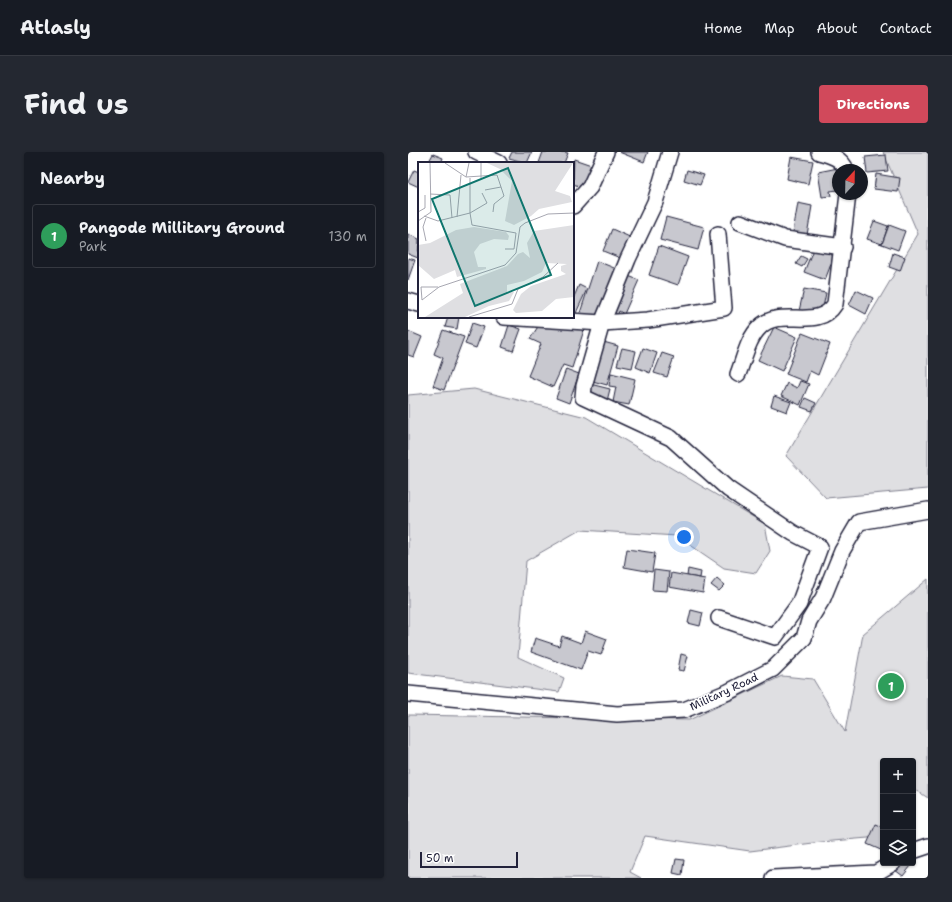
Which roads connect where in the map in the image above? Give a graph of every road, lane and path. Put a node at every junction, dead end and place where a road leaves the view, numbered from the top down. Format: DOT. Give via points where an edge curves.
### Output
graph roads {
  1 [pos="476,152"];
  2 [pos="606,152"];
  3 [pos="670,152"];
  4 [pos="819,152"];
  5 [pos="497,162"];
  6 [pos="844,164"];
  7 [pos="847,200"];
  8 [pos="574,205"];
  9 [pos="740,222"];
  10 [pos="718,234"];
  11 [pos="843,246"];
  12 [pos="408,301"];
  13 [pos="418,304"];
  14 [pos="524,318"];
  15 [pos="602,323"];
  16 [pos="738,374"];
  17 [pos="928,510"];
  18 [pos="719,618"];
  19 [pos="408,694"];
  20 [pos="928,846"];
  21 [pos="916,850"];
  22 [pos="888,866"];
  23 [pos="773,878"];
  1 -- 5 [label="street"];
  2 -- 8 [label="street" via="590,187"];
  3 -- 15 [label="street" via="655,202"];
  4 -- 6 [label="street" via="833,156"];
  7 -- 11 [label="street"];
  9 -- 11 [label="street" via="785,239"];
  10 -- 15 [label="street" via="724,308 648,320"];
  11 -- 16 [label="street" via="835,304 830,313 822,317 770,320 760,326 753,335"];
  12 -- 13 [label="street"];
  14 -- 15 [label="street"];
  15 -- 18 [label="street" via="583,397 671,438 728,489 820,547 799,604 774,637"];
  17 -- 19 [label="street, Military Road" via="859,522 842,551 804,638 773,669 728,692 684,710 617,714"];
  20 -- 21 [label="street"];
  22 -- 23 [label="street" via="876,873"];
}
